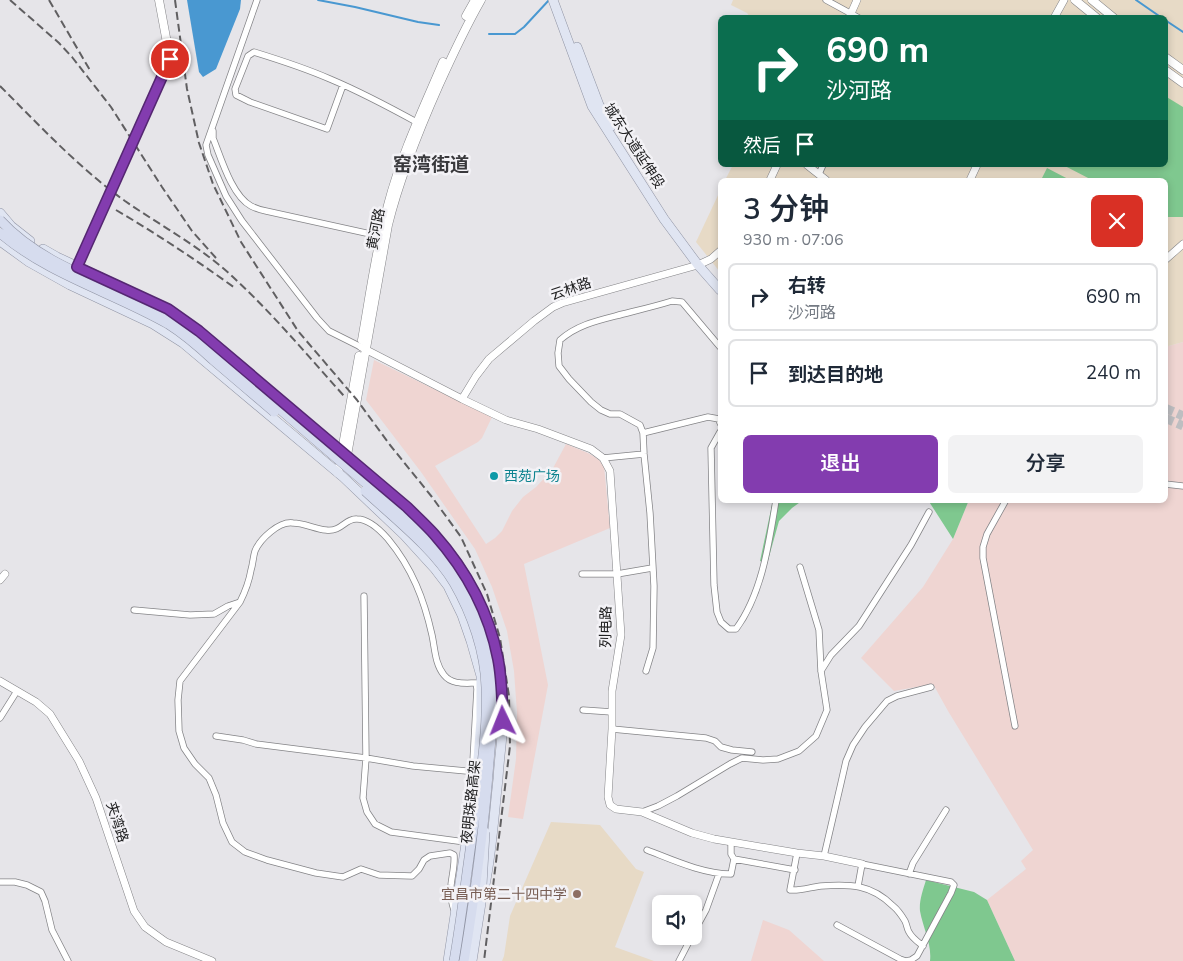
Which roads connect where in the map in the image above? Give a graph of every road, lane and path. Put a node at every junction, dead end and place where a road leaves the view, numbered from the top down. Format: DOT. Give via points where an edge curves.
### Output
graph roads {
  1 [pos="160,0"];
  2 [pos="257,0"];
  3 [pos="475,0"];
  4 [pos="481,0"];
  5 [pos="553,0"];
  6 [pos="558,0"];
  7 [pos="826,0"];
  8 [pos="857,0"];
  9 [pos="1064,0"];
  10 [pos="1075,0"];
  11 [pos="1092,0"];
  12 [pos="850,15"];
  13 [pos="1056,15"];
  14 [pos="1093,15"];
  15 [pos="1110,15"];
  16 [pos="1168,59"];
  17 [pos="1183,70"];
  18 [pos="1168,72"];
  19 [pos="1183,83"];
  20 [pos="343,85"];
  21 [pos="419,123"];
  22 [pos="213,127"];
  23 [pos="810,167"];
  24 [pos="821,167"];
  25 [pos="819,174"];
  26 [pos="824,178"];
  27 [pos="0,213"];
  28 [pos="0,220"];
  29 [pos="0,233"];
  30 [pos="383,237"];
  31 [pos="0,241"];
  32 [pos="1183,244"];
  33 [pos="718,253"];
  34 [pos="1168,257"];
  35 [pos="700,264"];
  36 [pos="77,267"];
  37 [pos="718,284"];
  38 [pos="70,285"];
  39 [pos="718,287"];
  40 [pos="718,345"];
  41 [pos="363,348"];
  42 [pos="462,399"];
  43 [pos="718,419"];
  44 [pos="643,433"];
  45 [pos="718,436"];
  46 [pos="644,454"];
  47 [pos="344,456"];
  48 [pos="604,458"];
  49 [pos="341,475"];
  50 [pos="1168,484"];
  51 [pos="1183,486"];
  52 [pos="776,503"];
  53 [pos="1004,503"];
  54 [pos="929,512"];
  55 [pos="800,567"];
  56 [pos="652,568"];
  57 [pos="582,574"];
  58 [pos="617,574"];
  59 [pos="364,596"];
  60 [pos="240,602"];
  61 [pos="134,610"];
  62 [pos="646,671"];
  63 [pos="820,671"];
  64 [pos="0,681"];
  65 [pos="931,688"];
  66 [pos="17,691"];
  67 [pos="583,710"];
  68 [pos="612,712"];
  69 [pos="0,718"];
  70 [pos="1015,726"];
  71 [pos="612,729"];
  72 [pos="216,736"];
  73 [pos="752,752"];
  74 [pos="366,758"];
  75 [pos="477,772"];
  76 [pos="486,802"];
  77 [pos="946,810"];
  78 [pos="642,812"];
  79 [pos="465,842"];
  80 [pos="730,842"];
  81 [pos="647,850"];
  82 [pos="797,853"];
  83 [pos="824,856"];
  84 [pos="734,859"];
  85 [pos="862,864"];
  86 [pos="794,870"];
  87 [pos="719,874"];
  88 [pos="909,874"];
  89 [pos="0,882"];
  90 [pos="858,886"];
  91 [pos="456,915"];
  92 [pos="702,917"];
  93 [pos="837,924"];
  94 [pos="687,945"];
  95 [pos="923,946"];
  96 [pos="68,961"];
  97 [pos="212,961"];
  98 [pos="448,961"];
  99 [pos="454,961"];
  100 [pos="464,961"];
  101 [pos="471,961"];
  102 [pos="679,961"];
  1 -- 36 [label="main road" via="170,59"];
  2 -- 22 [label="street"];
  3 -- 21 [label="main road, 黄河路" via="454,39"];
  4 -- 21 [label="main road, 黄河路"];
  5 -- 35 [label="main road, 城东大道延伸段" via="592,106 664,218"];
  6 -- 35 [label="main road, 城东大道延伸段" via="599,105 664,213"];
  7 -- 12 [label="street"];
  8 -- 12 [label="street"];
  9 -- 13 [label="street"];
  10 -- 14 [label="main road"];
  11 -- 15 [label="main road"];
  16 -- 17 [label="main road"];
  18 -- 19 [label="main road"];
  20 -- 20 [label="street" via="254,52 248,56 235,89 236,95 250,102 327,129"];
  20 -- 21 [label="street"];
  21 -- 30 [label="main road, 黄河路"];
  22 -- 30 [label="street" via="213,138 231,183 239,197 250,206"];
  22 -- 41 [label="street" via="206,146 208,156 236,213 329,331"];
  23 -- 25 [label="street"];
  24 -- 25 [label="street"];
  25 -- 26 [label="street"];
  27 -- 36 [label="main road" via="35,245"];
  28 -- 76 [label="highway, 夜明珠路高架, bridge" via="35,250 165,313 192,332 411,524 448,562 475,611 491,663 493,706"];
  29 -- 99 [label="highway, 夜明珠路高架, bridge" via="22,251 170,325 195,344 409,531 454,583 475,631 484,662 486,686 480,772"];
  30 -- 41 [label="main road, 黄河路"];
  31 -- 38 [label="main road" via="28,262"];
  32 -- 34 [label="street"];
  33 -- 35 [label="street, 云林路"];
  35 -- 37 [label="main road, 城东大道延伸段"];
  35 -- 39 [label="main road, 城东大道延伸段"];
  35 -- 42 [label="street, 云林路" via="554,307 489,359"];
  36 -- 38 [label="main road"];
  36 -- 47 [label="main road" via="168,309 199,331"];
  38 -- 49 [label="main road" via="153,324 183,343"];
  40 -- 44 [label="street" via="682,302 672,301 592,322 560,340 560,366 569,379 601,410 620,414 640,425"];
  41 -- 42 [label="street"];
  41 -- 47 [label="main road, 黄河路"];
  42 -- 48 [label="street" via="506,420 585,446"];
  43 -- 44 [label="street" via="708,417"];
  44 -- 46 [label="street"];
  45 -- 52 [label="street" via="711,448 714,585 717,612 728,629 736,629 750,606 768,548"];
  46 -- 48 [label="street"];
  46 -- 56 [label="street"];
  47 -- 49 [label="main road, 黄河路"];
  47 -- 101 [label="main road" via="407,507 451,554 479,602 498,660 503,721 490,858"];
  48 -- 58 [label="street, 列电路" via="610,470"];
  49 -- 75 [label="main road" via="435,568 462,615 481,676"];
  50 -- 51 [label="street"];
  53 -- 70 [label="street" via="987,534 983,558"];
  54 -- 63 [label="street" via="859,626"];
  55 -- 63 [label="street" via="819,630"];
  56 -- 58 [label="street"];
  56 -- 62 [label="street" via="653,648"];
  57 -- 58 [label="street"];
  58 -- 68 [label="street, 列电路" via="622,635 612,691"];
  59 -- 74 [label="street"];
  60 -- 61 [label="street" via="214,614"];
  60 -- 75 [label="street" via="249,581 255,552 269,533 281,526 290,522 336,530 358,518 380,530 396,548 418,588 437,663 445,676 454,682 476,683 474,761"];
  60 -- 91 [label="street" via="185,673 180,681 178,700 184,748 209,778 232,842 245,852 267,860 343,877 361,869 379,875 412,876 430,856 450,853 454,855 451,898"];
  63 -- 78 [label="street" via="826,710 816,736 799,751 778,759 742,758 677,796"];
  64 -- 66 [label="street, 夹湾路"];
  65 -- 83 [label="street" via="887,701 853,745 840,783"];
  66 -- 69 [label="street"];
  66 -- 97 [label="street, 夹湾路" via="50,714 79,762 96,798 134,911 145,927 166,942"];
  67 -- 68 [label="street"];
  68 -- 71 [label="street, 列电路"];
  71 -- 73 [label="street" via="706,738 721,747"];
  71 -- 78 [label="street, 列电路" via="610,804 616,809"];
  72 -- 74 [label="street"];
  74 -- 75 [label="street"];
  74 -- 79 [label="street" via="363,798 374,824 391,832"];
  75 -- 79 [label="main road"];
  76 -- 100 [label="highway, 夜明珠路高架, bridge"];
  76 -- 101 [label="main road, bridge" via="481,903"];
  77 -- 88 [label="street"];
  78 -- 80 [label="street, 列电路" via="692,833"];
  79 -- 91 [label="main road"];
  80 -- 82 [label="street, 列电路"];
  80 -- 84 [label="street"];
  81 -- 87 [label="street"];
  82 -- 83 [label="street, 列电路"];
  82 -- 86 [label="street"];
  83 -- 85 [label="street, 列电路"];
  84 -- 86 [label="street"];
  84 -- 87 [label="street" via="731,874"];
  85 -- 88 [label="street"];
  85 -- 90 [label="street"];
  86 -- 90 [label="street" via="790,890"];
  87 -- 92 [label="street"];
  88 -- 95 [label="street" via="954,885"];
  89 -- 96 [label="street" via="15,882 41,892 52,930"];
  90 -- 95 [label="street" via="878,893 892,905 909,932"];
  91 -- 98 [label="main road"];
  93 -- 95 [label="street" via="906,961 917,956"];
  94 -- 102 [label="street"];
}
